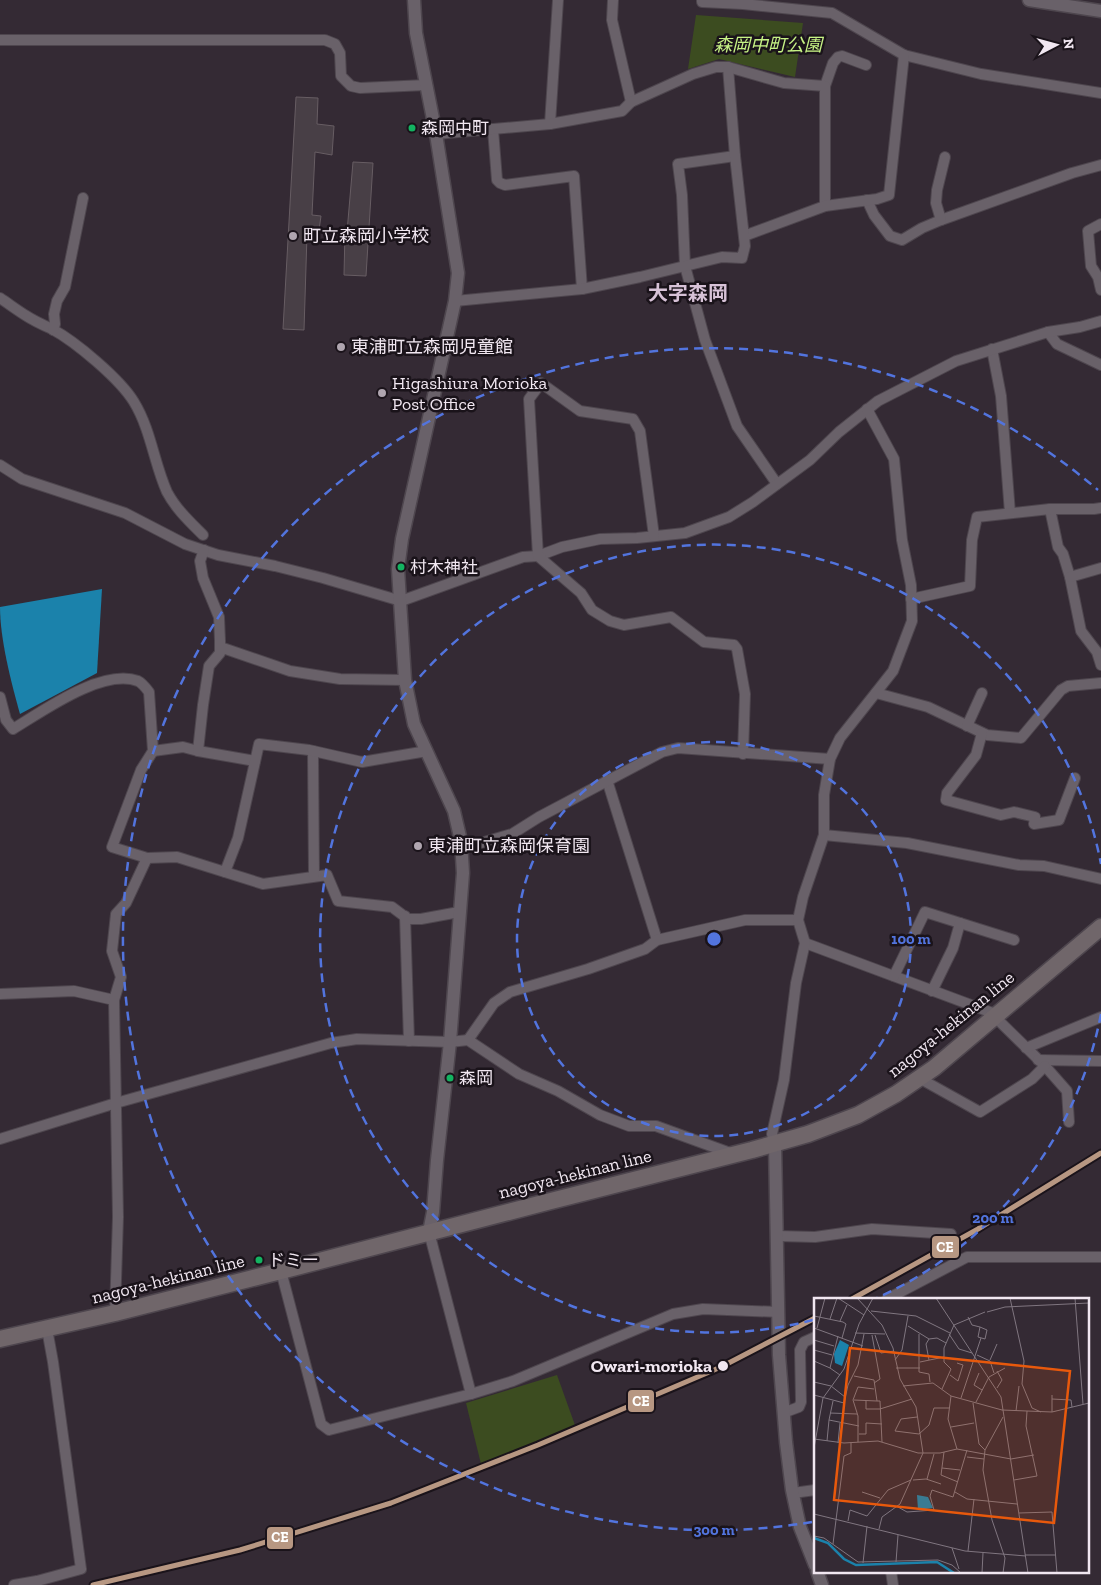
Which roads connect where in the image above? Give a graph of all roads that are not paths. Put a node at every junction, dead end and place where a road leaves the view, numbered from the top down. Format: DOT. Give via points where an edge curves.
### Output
graph roads {
  1 [pos="414,0"];
  2 [pos="558,0"];
  3 [pos="613,0"];
  4 [pos="702,0"];
  5 [pos="1029,0"];
  6 [pos="743,2"];
  7 [pos="1101,11"];
  8 [pos="0,40"];
  9 [pos="904,54"];
  10 [pos="866,65"];
  11 [pos="728,67"];
  12 [pos="426,84"];
  13 [pos="825,86"];
  14 [pos="1101,92"];
  15 [pos="631,102"];
  16 [pos="550,124"];
  17 [pos="493,129"];
  18 [pos="436,134"];
  19 [pos="735,156"];
  20 [pos="945,157"];
  21 [pos="1101,165"];
  22 [pos="84,198"];
  23 [pos="867,200"];
  24 [pos="825,206"];
  25 [pos="941,220"];
  26 [pos="1101,224"];
  27 [pos="744,236"];
  28 [pos="685,266"];
  29 [pos="582,288"];
  30 [pos="1101,290"];
  31 [pos="0,298"];
  32 [pos="455,300"];
  33 [pos="1101,321"];
  34 [pos="53,330"];
  35 [pos="1048,332"];
  36 [pos="992,349"];
  37 [pos="1101,365"];
  38 [pos="867,409"];
  39 [pos="0,466"];
  40 [pos="777,484"];
  41 [pos="1101,508"];
  42 [pos="1050,509"];
  43 [pos="1010,513"];
  44 [pos="203,536"];
  45 [pos="654,536"];
  46 [pos="204,550"];
  47 [pos="538,556"];
  48 [pos="1101,568"];
  49 [pos="1070,577"];
  50 [pos="911,599"];
  51 [pos="401,601"];
  52 [pos="220,647"];
  53 [pos="1101,665"];
  54 [pos="405,680"];
  55 [pos="1101,683"];
  56 [pos="876,693"];
  57 [pos="982,693"];
  58 [pos="0,697"];
  59 [pos="967,726"];
  60 [pos="982,733"];
  61 [pos="154,750"];
  62 [pos="198,751"];
  63 [pos="427,751"];
  64 [pos="313,752"];
  65 [pos="743,754"];
  66 [pos="830,759"];
  67 [pos="255,761"];
  68 [pos="1075,778"];
  69 [pos="607,780"];
  70 [pos="824,835"];
  71 [pos="461,841"];
  72 [pos="147,858"];
  73 [pos="225,872"];
  74 [pos="314,876"];
  75 [pos="1101,879"];
  76 [pos="459,912"];
  77 [pos="405,916"];
  78 [pos="798,920"];
  79 [pos="960,923"];
  80 [pos="1101,927"];
  81 [pos="657,940"];
  82 [pos="1014,940"];
  83 [pos="805,943"];
  84 [pos="894,976"];
  85 [pos="932,991"];
  86 [pos="0,994"];
  87 [pos="114,1000"];
  88 [pos="996,1016"];
  89 [pos="1101,1017"];
  90 [pos="468,1040"];
  91 [pos="409,1041"];
  92 [pos="450,1042"];
  93 [pos="1026,1048"];
  94 [pos="1101,1062"];
  95 [pos="1042,1063"];
  96 [pos="919,1078"];
  97 [pos="116,1103"];
  98 [pos="1069,1122"];
  99 [pos="0,1139"];
  100 [pos="775,1144"];
  101 [pos="734,1154"];
  102 [pos="429,1232"];
  103 [pos="951,1234"];
  104 [pos="777,1236"];
  105 [pos="1101,1256"];
  106 [pos="281,1271"];
  107 [pos="889,1298"];
  108 [pos="779,1312"];
  109 [pos="115,1313"];
  110 [pos="47,1329"];
  111 [pos="814,1337"];
  112 [pos="0,1340"];
  113 [pos="471,1394"];
  114 [pos="783,1414"];
  115 [pos="814,1490"];
  116 [pos="793,1493"];
  117 [pos="814,1563"];
  118 [pos="817,1572"];
  119 [pos="891,1572"];
  120 [pos="14,1585"];
  121 [pos="822,1585"];
  122 [pos="892,1585"];
  1 -- 12 [label="street" via="416,33"];
  2 -- 16 [label="street"];
  3 -- 15 [label="street" via="612,20"];
  4 -- 6 [label="street"];
  5 -- 7 [label="street"];
  6 -- 9 [label="street" via="832,13"];
  8 -- 12 [label="street" via="325,40 335,44 340,53 341,76 351,86"];
  9 -- 14 [label="street" via="981,74"];
  9 -- 23 [label="street" via="889,195"];
  10 -- 13 [label="street" via="838,57"];
  11 -- 13 [label="street" via="784,83"];
  11 -- 15 [label="street" via="716,66 693,74"];
  11 -- 19 [label="street"];
  12 -- 18 [label="street"];
  13 -- 24 [label="street"];
  15 -- 16 [label="street" via="622,112"];
  16 -- 17 [label="street"];
  17 -- 18 [label="street"];
  17 -- 29 [label="street" via="497,180 500,183 574,176"];
  18 -- 32 [label="street" via="458,273"];
  19 -- 27 [label="street"];
  19 -- 28 [label="street" via="678,164"];
  20 -- 25 [label="street" via="936,203"];
  21 -- 25 [label="street"];
  22 -- 34 [label="street" via="65,287 57,300"];
  23 -- 24 [label="street"];
  23 -- 25 [label="street" via="890,236 902,240"];
  24 -- 27 [label="street"];
  26 -- 30 [label="street" via="1088,230 1091,266"];
  27 -- 28 [label="street" via="742,258 722,258"];
  28 -- 29 [label="street"];
  28 -- 40 [label="street" via="705,340 737,426"];
  29 -- 32 [label="street"];
  31 -- 34 [label="street"];
  32 -- 51 [label="street" via="402,539 398,569"];
  33 -- 35 [label="street"];
  34 -- 44 [label="street" via="114,378 134,401 167,491 177,508"];
  35 -- 36 [label="street"];
  35 -- 37 [label="street" via="1057,344"];
  36 -- 38 [label="street" via="956,361"];
  36 -- 43 [label="street" via="1001,396"];
  38 -- 40 [label="street" via="810,460"];
  38 -- 50 [label="street" via="894,459"];
  39 -- 46 [label="street" via="22,479 125,513 185,544"];
  40 -- 45 [label="street" via="729,517 685,533"];
  41 -- 42 [label="street"];
  42 -- 43 [label="street"];
  42 -- 49 [label="street" via="1058,547"];
  43 -- 50 [label="street" via="977,517 972,540 970,586"];
  45 -- 47 [label="street" via="600,539"];
  45 -- 47 [label="street" via="640,431 633,419 580,412 541,383 529,399"];
  46 -- 51 [label="street" via="323,578"];
  46 -- 52 [label="street" via="200,561 203,578 219,617"];
  47 -- 51 [label="street" via="524,557"];
  47 -- 65 [label="street" via="581,593 592,610 610,621 624,625 671,617 704,642 734,645 744,694"];
  48 -- 49 [label="street"];
  49 -- 53 [label="street" via="1081,631 1098,652"];
  50 -- 56 [label="street" via="912,620 893,671"];
  51 -- 54 [label="street"];
  52 -- 54 [label="street" via="299,672 340,679"];
  52 -- 62 [label="street" via="220,653 209,666"];
  54 -- 63 [label="street" via="414,724"];
  55 -- 60 [label="street" via="1068,686 1062,690 1021,738"];
  56 -- 59 [label="street" via="928,707"];
  56 -- 66 [label="street" via="840,738"];
  57 -- 59 [label="street"];
  58 -- 61 [label="street" via="12,729 103,681 125,678 140,682 149,692"];
  59 -- 60 [label="street"];
  60 -- 68 [label="street" via="976,755 947,793 946,800 1001,815 1014,812 1035,816 1034,824 1059,820"];
  61 -- 62 [label="street" via="183,747"];
  61 -- 72 [label="street" via="142,770 112,847"];
  62 -- 67 [label="street"];
  63 -- 64 [label="street" via="362,762"];
  63 -- 71 [label="street" via="454,811"];
  64 -- 67 [label="street" via="259,744"];
  64 -- 74 [label="street"];
  65 -- 66 [label="street"];
  65 -- 69 [label="street" via="678,748 662,752"];
  66 -- 70 [label="street" via="824,795"];
  67 -- 73 [label="street" via="238,838"];
  69 -- 71 [label="street" via="512,834 481,843"];
  69 -- 81 [label="street"];
  70 -- 75 [label="street" via="907,843"];
  70 -- 78 [label="street"];
  71 -- 76 [label="street" via="463,873"];
  72 -- 73 [label="street" via="177,857"];
  72 -- 87 [label="street" via="126,903 116,914 112,951 121,977"];
  73 -- 74 [label="street" via="263,884"];
  74 -- 77 [label="street" via="327,875 338,901 392,907"];
  76 -- 77 [label="street" via="421,919"];
  76 -- 92 [label="street"];
  77 -- 91 [label="street"];
  78 -- 81 [label="street" via="745,920"];
  78 -- 83 [label="street"];
  79 -- 82 [label="street"];
  79 -- 84 [label="street" via="924,912"];
  79 -- 85 [label="street" via="953,948"];
  80 -- 88 [label="main road, nagoya-hekinan line"];
  81 -- 90 [label="street" via="645,949 510,992 494,1003"];
  83 -- 84 [label="street"];
  83 -- 100 [label="street" via="796,983 784,1080 772,1134"];
  84 -- 85 [label="street"];
  85 -- 88 [label="street"];
  86 -- 87 [label="street" via="74,991"];
  87 -- 97 [label="street"];
  88 -- 93 [label="street"];
  88 -- 96 [label="main road, nagoya-hekinan line"];
  89 -- 93 [label="street"];
  90 -- 92 [label="street"];
  90 -- 101 [label="street" via="519,1074 600,1115 629,1126 656,1126"];
  91 -- 92 [label="street"];
  91 -- 97 [label="street" via="357,1039 331,1043"];
  92 -- 102 [label="street"];
  93 -- 95 [label="street"];
  94 -- 95 [label="street"];
  95 -- 96 [label="street" via="1032,1079 980,1112"];
  95 -- 98 [label="street" via="1067,1091"];
  96 -- 100 [label="main road, nagoya-hekinan line" via="858,1115"];
  97 -- 99 [label="street"];
  97 -- 109 [label="street" via="118,1217"];
  100 -- 101 [label="main road, nagoya-hekinan line"];
  100 -- 104 [label="street"];
  101 -- 102 [label="main road, nagoya-hekinan line"];
  102 -- 106 [label="main road, nagoya-hekinan line"];
  102 -- 113 [label="street"];
  103 -- 104 [label="street" via="872,1229 815,1237"];
  104 -- 108 [label="street"];
  105 -- 107 [label="street" via="967,1257"];
  106 -- 109 [label="main road, nagoya-hekinan line"];
  106 -- 113 [label="street" via="321,1424 329,1430"];
  108 -- 113 [label="street" via="703,1309 673,1314 513,1381"];
  108 -- 114 [label="street"];
  109 -- 110 [label="main road, nagoya-hekinan line"];
  110 -- 112 [label="main road, nagoya-hekinan line"];
  110 -- 120 [label="street" via="81,1568"];
  111 -- 114 [label="street" via="804,1342 800,1350 799,1407"];
  114 -- 116 [label="street"];
  115 -- 116 [label="street"];
  116 -- 117 [label="street" via="800,1527"];
  118 -- 121 [label="street"];
  119 -- 122 [label="street"];
}
